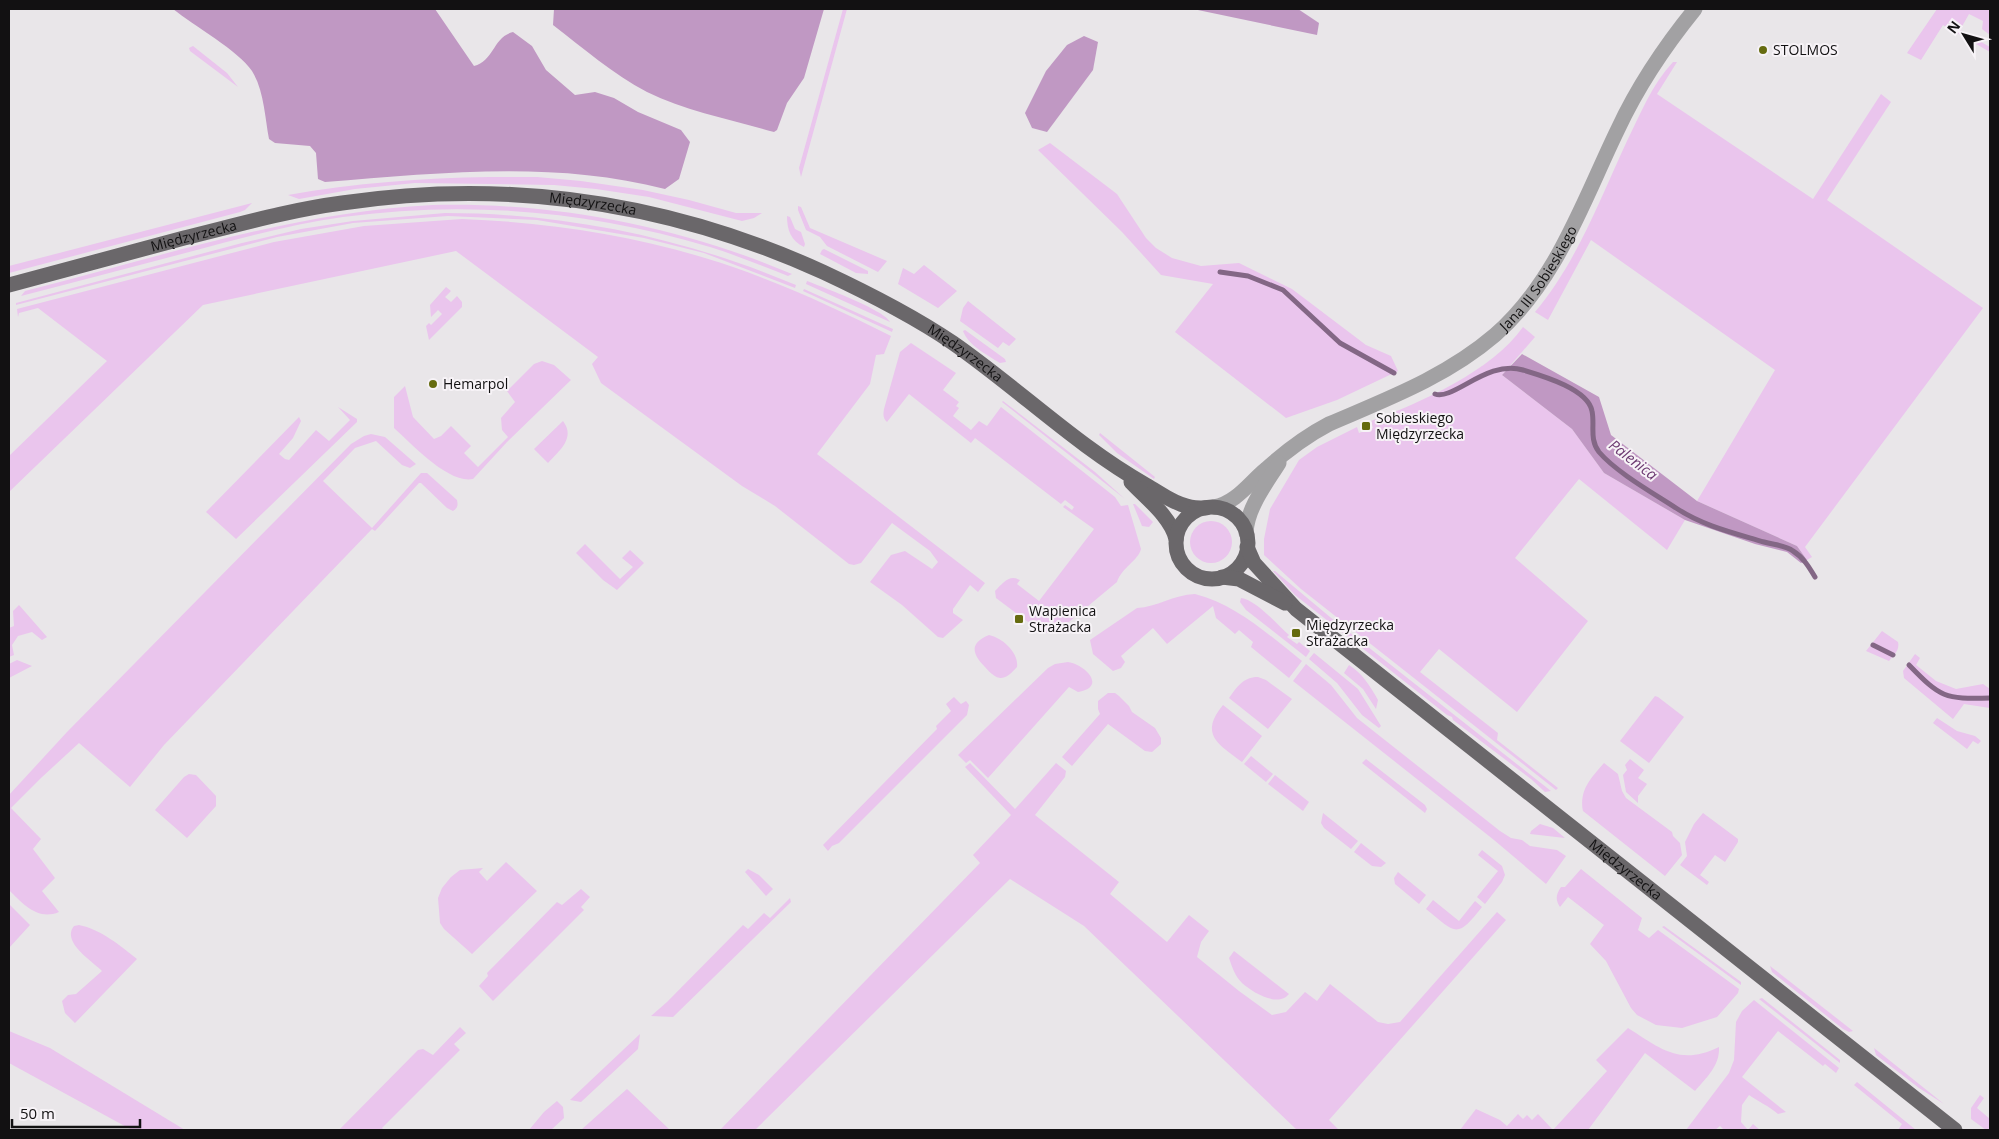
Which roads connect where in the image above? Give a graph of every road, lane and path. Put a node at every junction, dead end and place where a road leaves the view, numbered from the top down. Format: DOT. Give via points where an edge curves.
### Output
graph roads {
  1 [pos="1695,9"];
  2 [pos="9,285"];
  3 [pos="1286,453"];
  4 [pos="1117,469"];
  5 [pos="1210,507"];
  6 [pos="1176,539"];
  7 [pos="1247,540"];
  8 [pos="1222,577"];
  9 [pos="1296,609"];
  10 [pos="1955,1130"];
  1 -- 3 [label="street, Jana III Sobieskiego" via="1645,78 1566,241 1520,310 1496,334 1452,367 1420,385 1329,424"];
  2 -- 4 [label="main road, Międzyrzecka" via="254,220 341,203 396,196 471,194 612,205 738,237 878,298 937,332"];
  3 -- 5 [label="street, Jana III Sobieskiego" via="1232,500"];
  3 -- 7 [label="street, Jana III Sobieskiego" via="1256,501 1247,523"];
  4 -- 5 [label="main road, Międzyrzecka" via="1181,505"];
  4 -- 6 [label="main road, Międzyrzecka" via="1167,521"];
  5 -- 6 [label="main road" via="1195,511 1186,518"];
  5 -- 7 [label="main road" via="1234,514 1243,525"];
  6 -- 8 [label="main road" via="1179,557 1187,569 1206,578"];
  7 -- 8 [label="main road" via="1243,560"];
  7 -- 9 [label="main road, Międzyrzecka" via="1254,562"];
  8 -- 9 [label="main road, Międzyrzecka" via="1239,580"];
  9 -- 10 [label="main road, Międzyrzecka"];
}
